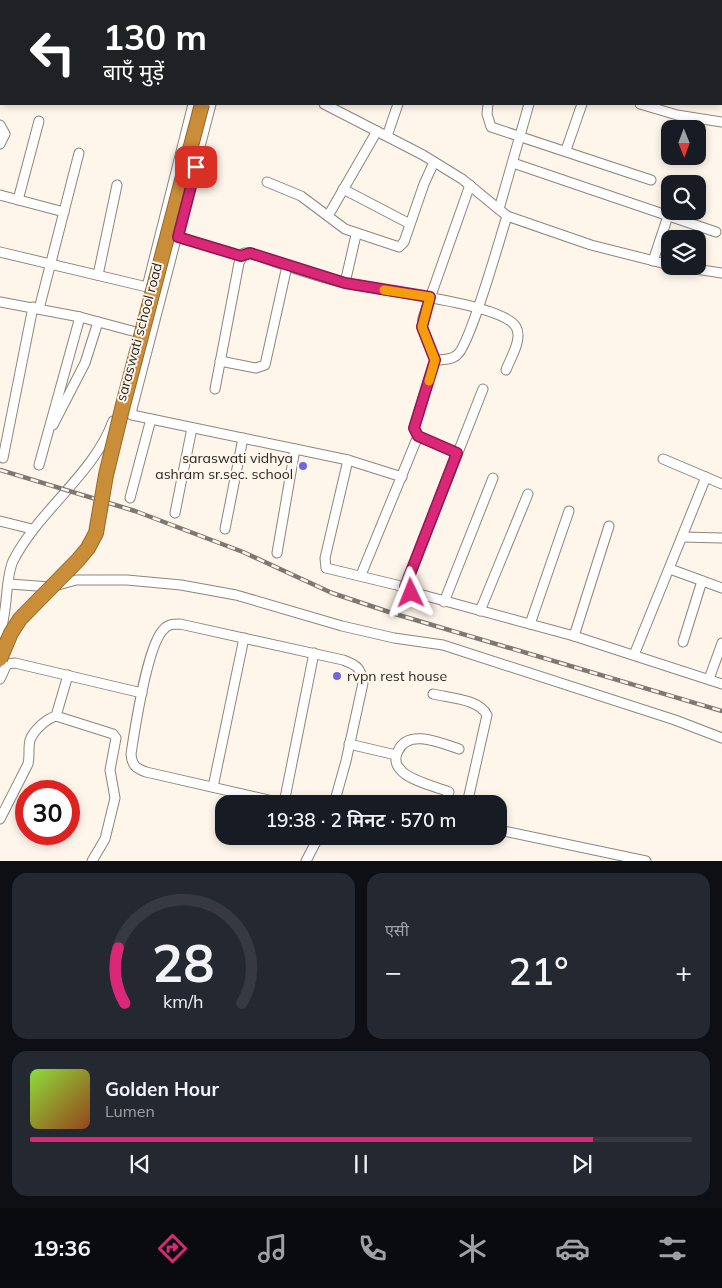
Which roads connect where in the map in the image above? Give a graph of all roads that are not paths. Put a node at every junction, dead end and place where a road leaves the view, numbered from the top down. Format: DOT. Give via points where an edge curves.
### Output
graph roads {
  1 [pos="193,105"];
  2 [pos="202,105"];
  3 [pos="211,105"];
  4 [pos="326,105"];
  5 [pos="398,105"];
  6 [pos="488,105"];
  7 [pos="530,105"];
  8 [pos="582,105"];
  9 [pos="645,105"];
  10 [pos="39,121"];
  11 [pos="722,122"];
  12 [pos="0,125"];
  13 [pos="376,131"];
  14 [pos="386,136"];
  15 [pos="520,136"];
  16 [pos="0,144"];
  17 [pos="566,150"];
  18 [pos="79,153"];
  19 [pos="434,162"];
  20 [pos="513,163"];
  21 [pos="652,180"];
  22 [pos="267,182"];
  23 [pos="117,185"];
  24 [pos="470,185"];
  25 [pos="343,189"];
  26 [pos="0,194"];
  27 [pos="18,200"];
  28 [pos="499,209"];
  29 [pos="64,212"];
  30 [pos="661,214"];
  31 [pos="328,216"];
  32 [pos="507,216"];
  33 [pos="667,220"];
  34 [pos="680,220"];
  35 [pos="410,224"];
  36 [pos="716,232"];
  37 [pos="356,235"];
  38 [pos="178,237"];
  39 [pos="0,252"];
  40 [pos="241,256"];
  41 [pos="653,261"];
  42 [pos="50,263"];
  43 [pos="661,263"];
  44 [pos="287,266"];
  45 [pos="706,271"];
  46 [pos="722,273"];
  47 [pos="98,275"];
  48 [pos="345,283"];
  49 [pos="147,287"];
  50 [pos="430,297"];
  51 [pos="0,302"];
  52 [pos="36,308"];
  53 [pos="478,308"];
  54 [pos="80,317"];
  55 [pos="98,322"];
  56 [pos="136,332"];
  57 [pos="435,360"];
  58 [pos="220,361"];
  59 [pos="506,370"];
  60 [pos="215,389"];
  61 [pos="483,389"];
  62 [pos="151,419"];
  63 [pos="192,428"];
  64 [pos="48,431"];
  65 [pos="418,436"];
  66 [pos="243,438"];
  67 [pos="295,449"];
  68 [pos="457,453"];
  69 [pos="3,458"];
  70 [pos="663,459"];
  71 [pos="348,460"];
  72 [pos="40,464"];
  73 [pos="402,476"];
  74 [pos="706,476"];
  75 [pos="493,478"];
  76 [pos="722,484"];
  77 [pos="528,494"];
  78 [pos="130,498"];
  79 [pos="568,511"];
  80 [pos="175,513"];
  81 [pos="0,521"];
  82 [pos="609,526"];
  83 [pos="32,529"];
  84 [pos="225,529"];
  85 [pos="682,537"];
  86 [pos="722,538"];
  87 [pos="276,553"];
  88 [pos="670,569"];
  89 [pos="5,574"];
  90 [pos="361,575"];
  91 [pos="702,581"];
  92 [pos="9,584"];
  93 [pos="405,587"];
  94 [pos="722,588"];
  95 [pos="444,602"];
  96 [pos="480,611"];
  97 [pos="530,624"];
  98 [pos="1,630"];
  99 [pos="574,636"];
  100 [pos="244,638"];
  101 [pos="683,642"];
  102 [pos="722,643"];
  103 [pos="314,653"];
  104 [pos="634,655"];
  105 [pos="0,659"];
  106 [pos="68,675"];
  107 [pos="0,679"];
  108 [pos="709,679"];
  109 [pos="722,684"];
  110 [pos="142,693"];
  111 [pos="433,694"];
  112 [pos="56,716"];
  113 [pos="722,738"];
  114 [pos="349,744"];
  115 [pos="458,749"];
  116 [pos="396,755"];
  117 [pos="213,787"];
  118 [pos="449,792"];
  119 [pos="247,795"];
  120 [pos="287,795"];
  121 [pos="336,795"];
  122 [pos="469,795"];
  123 [pos="0,819"];
  124 [pos="507,832"];
  125 [pos="314,845"];
  126 [pos="92,860"];
  127 [pos="306,860"];
  128 [pos="646,860"];
  1 -- 49 [label="street"];
  2 -- 105 [label="highway, bridge" via="121,413 96,533 78,560 20,619"];
  3 -- 38 [label="street, saraswati school road"];
  4 -- 13 [label="street"];
  5 -- 14 [label="street"];
  6 -- 15 [label="street" via="491,127"];
  7 -- 15 [label="street"];
  8 -- 17 [label="street"];
  9 -- 11 [label="street"];
  10 -- 27 [label="street"];
  12 -- 16 [label="street" via="5,134"];
  13 -- 14 [label="street"];
  13 -- 25 [label="street"];
  14 -- 19 [label="street"];
  15 -- 17 [label="street"];
  15 -- 20 [label="street"];
  17 -- 21 [label="street"];
  18 -- 29 [label="street"];
  19 -- 24 [label="street"];
  19 -- 35 [label="street"];
  20 -- 28 [label="street"];
  20 -- 30 [label="street"];
  22 -- 31 [label="street" via="301,196"];
  23 -- 47 [label="street"];
  24 -- 28 [label="street"];
  24 -- 50 [label="street"];
  25 -- 31 [label="street"];
  25 -- 35 [label="street"];
  26 -- 27 [label="street"];
  27 -- 29 [label="street"];
  28 -- 32 [label="street"];
  29 -- 42 [label="street"];
  31 -- 37 [label="street"];
  32 -- 41 [label="street" via="591,245"];
  32 -- 53 [label="street"];
  33 -- 41 [label="street"];
  34 -- 36 [label="street"];
  35 -- 37 [label="street" via="402,246"];
  37 -- 48 [label="street"];
  38 -- 40 [label="street"];
  38 -- 62 [label="street, saraswati school road" via="132,409 132,415"];
  39 -- 42 [label="street"];
  40 -- 44 [label="street" via="250,253"];
  40 -- 58 [label="street"];
  41 -- 43 [label="street"];
  42 -- 47 [label="street"];
  42 -- 52 [label="street"];
  44 -- 48 [label="street"];
  44 -- 58 [label="street" via="265,365 256,368"];
  45 -- 46 [label="street"];
  47 -- 49 [label="street"];
  48 -- 50 [label="street"];
  49 -- 56 [label="street"];
  50 -- 53 [label="street"];
  50 -- 57 [label="street" via="422,327"];
  51 -- 52 [label="street"];
  52 -- 54 [label="street"];
  52 -- 69 [label="street"];
  53 -- 57 [label="street" via="461,351 450,359"];
  53 -- 59 [label="street" via="508,319 516,326 518,335"];
  54 -- 55 [label="street"];
  54 -- 64 [label="street"];
  55 -- 56 [label="street"];
  55 -- 64 [label="street" via="86,363"];
  56 -- 83 [label="street" via="117,412 106,441"];
  57 -- 65 [label="street" via="415,421"];
  58 -- 60 [label="street"];
  61 -- 68 [label="street"];
  62 -- 63 [label="street, saraswati school road"];
  62 -- 78 [label="street"];
  63 -- 66 [label="street, saraswati school road"];
  63 -- 80 [label="street"];
  64 -- 72 [label="street"];
  65 -- 68 [label="street"];
  65 -- 73 [label="street"];
  66 -- 67 [label="street, saraswati school road"];
  66 -- 84 [label="street"];
  67 -- 71 [label="street, saraswati school road"];
  67 -- 87 [label="street"];
  68 -- 93 [label="street"];
  70 -- 74 [label="street"];
  71 -- 73 [label="street, saraswati school road"];
  71 -- 90 [label="street" via="325,564 331,570"];
  73 -- 90 [label="street"];
  74 -- 76 [label="street"];
  74 -- 85 [label="street"];
  75 -- 95 [label="street"];
  77 -- 96 [label="street"];
  79 -- 97 [label="street"];
  81 -- 83 [label="street"];
  82 -- 99 [label="street"];
  83 -- 89 [label="street"];
  85 -- 86 [label="street"];
  85 -- 88 [label="street"];
  88 -- 91 [label="street"];
  88 -- 104 [label="street"];
  89 -- 92 [label="street"];
  90 -- 93 [label="street"];
  91 -- 94 [label="street"];
  91 -- 101 [label="street"];
  92 -- 98 [label="street"];
  92 -- 113 [label="street" via="50,587 76,580 127,580 236,595 342,626 443,645"];
  93 -- 95 [label="street" via="411,593"];
  95 -- 96 [label="street"];
  96 -- 97 [label="street"];
  97 -- 99 [label="street"];
  99 -- 104 [label="street"];
  100 -- 103 [label="street"];
  100 -- 110 [label="street" via="170,624 162,630 156,642"];
  100 -- 117 [label="street"];
  102 -- 108 [label="street"];
  103 -- 114 [label="street" via="355,664 361,671 362,683"];
  103 -- 120 [label="street"];
  104 -- 108 [label="street"];
  106 -- 107 [label="street" via="15,663 8,664"];
  106 -- 110 [label="street"];
  106 -- 112 [label="street"];
  108 -- 109 [label="street"];
  110 -- 117 [label="street" via="132,764 146,772"];
  111 -- 122 [label="street" via="473,703 484,708 487,715"];
  112 -- 123 [label="street" via="33,735 28,764"];
  112 -- 126 [label="street" via="113,734 116,738 110,770 115,798 105,840"];
  114 -- 116 [label="street"];
  114 -- 121 [label="street"];
  115 -- 116 [label="street" via="416,738 407,741"];
  116 -- 118 [label="street" via="400,770 410,777"];
  117 -- 119 [label="street"];
  124 -- 128 [label="street"];
  125 -- 127 [label="street"];
}
